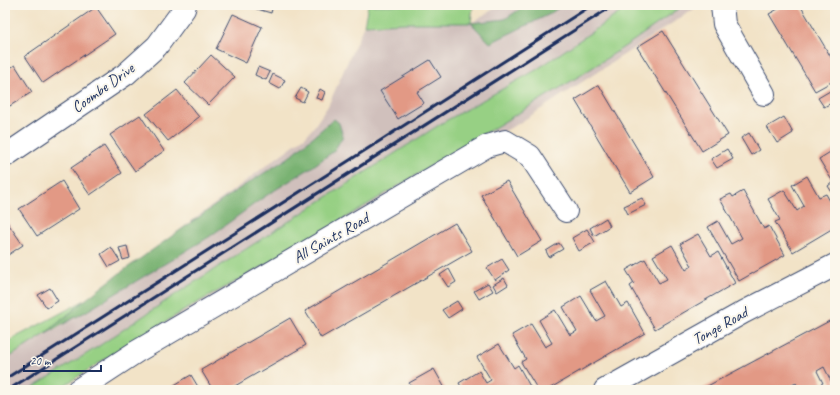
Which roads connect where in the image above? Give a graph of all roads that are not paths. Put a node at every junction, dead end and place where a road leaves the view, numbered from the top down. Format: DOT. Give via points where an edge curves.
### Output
graph roads {
  1 [pos="185,5"];
  2 [pos="722,5"];
  3 [pos="764,94"];
  4 [pos="5,156"];
  5 [pos="566,211"];
  6 [pos="835,265"];
  7 [pos="78,390"];
  8 [pos="605,390"];
  1 -- 4 [label="street, Coombe Drive" via="157,46 126,74"];
  2 -- 3 [label="street" via="724,24"];
  5 -- 7 [label="street, All Saints Road" via="530,156 505,141 487,146 136,352"];
  6 -- 8 [label="street, Tonge Road" via="744,312"];
}
